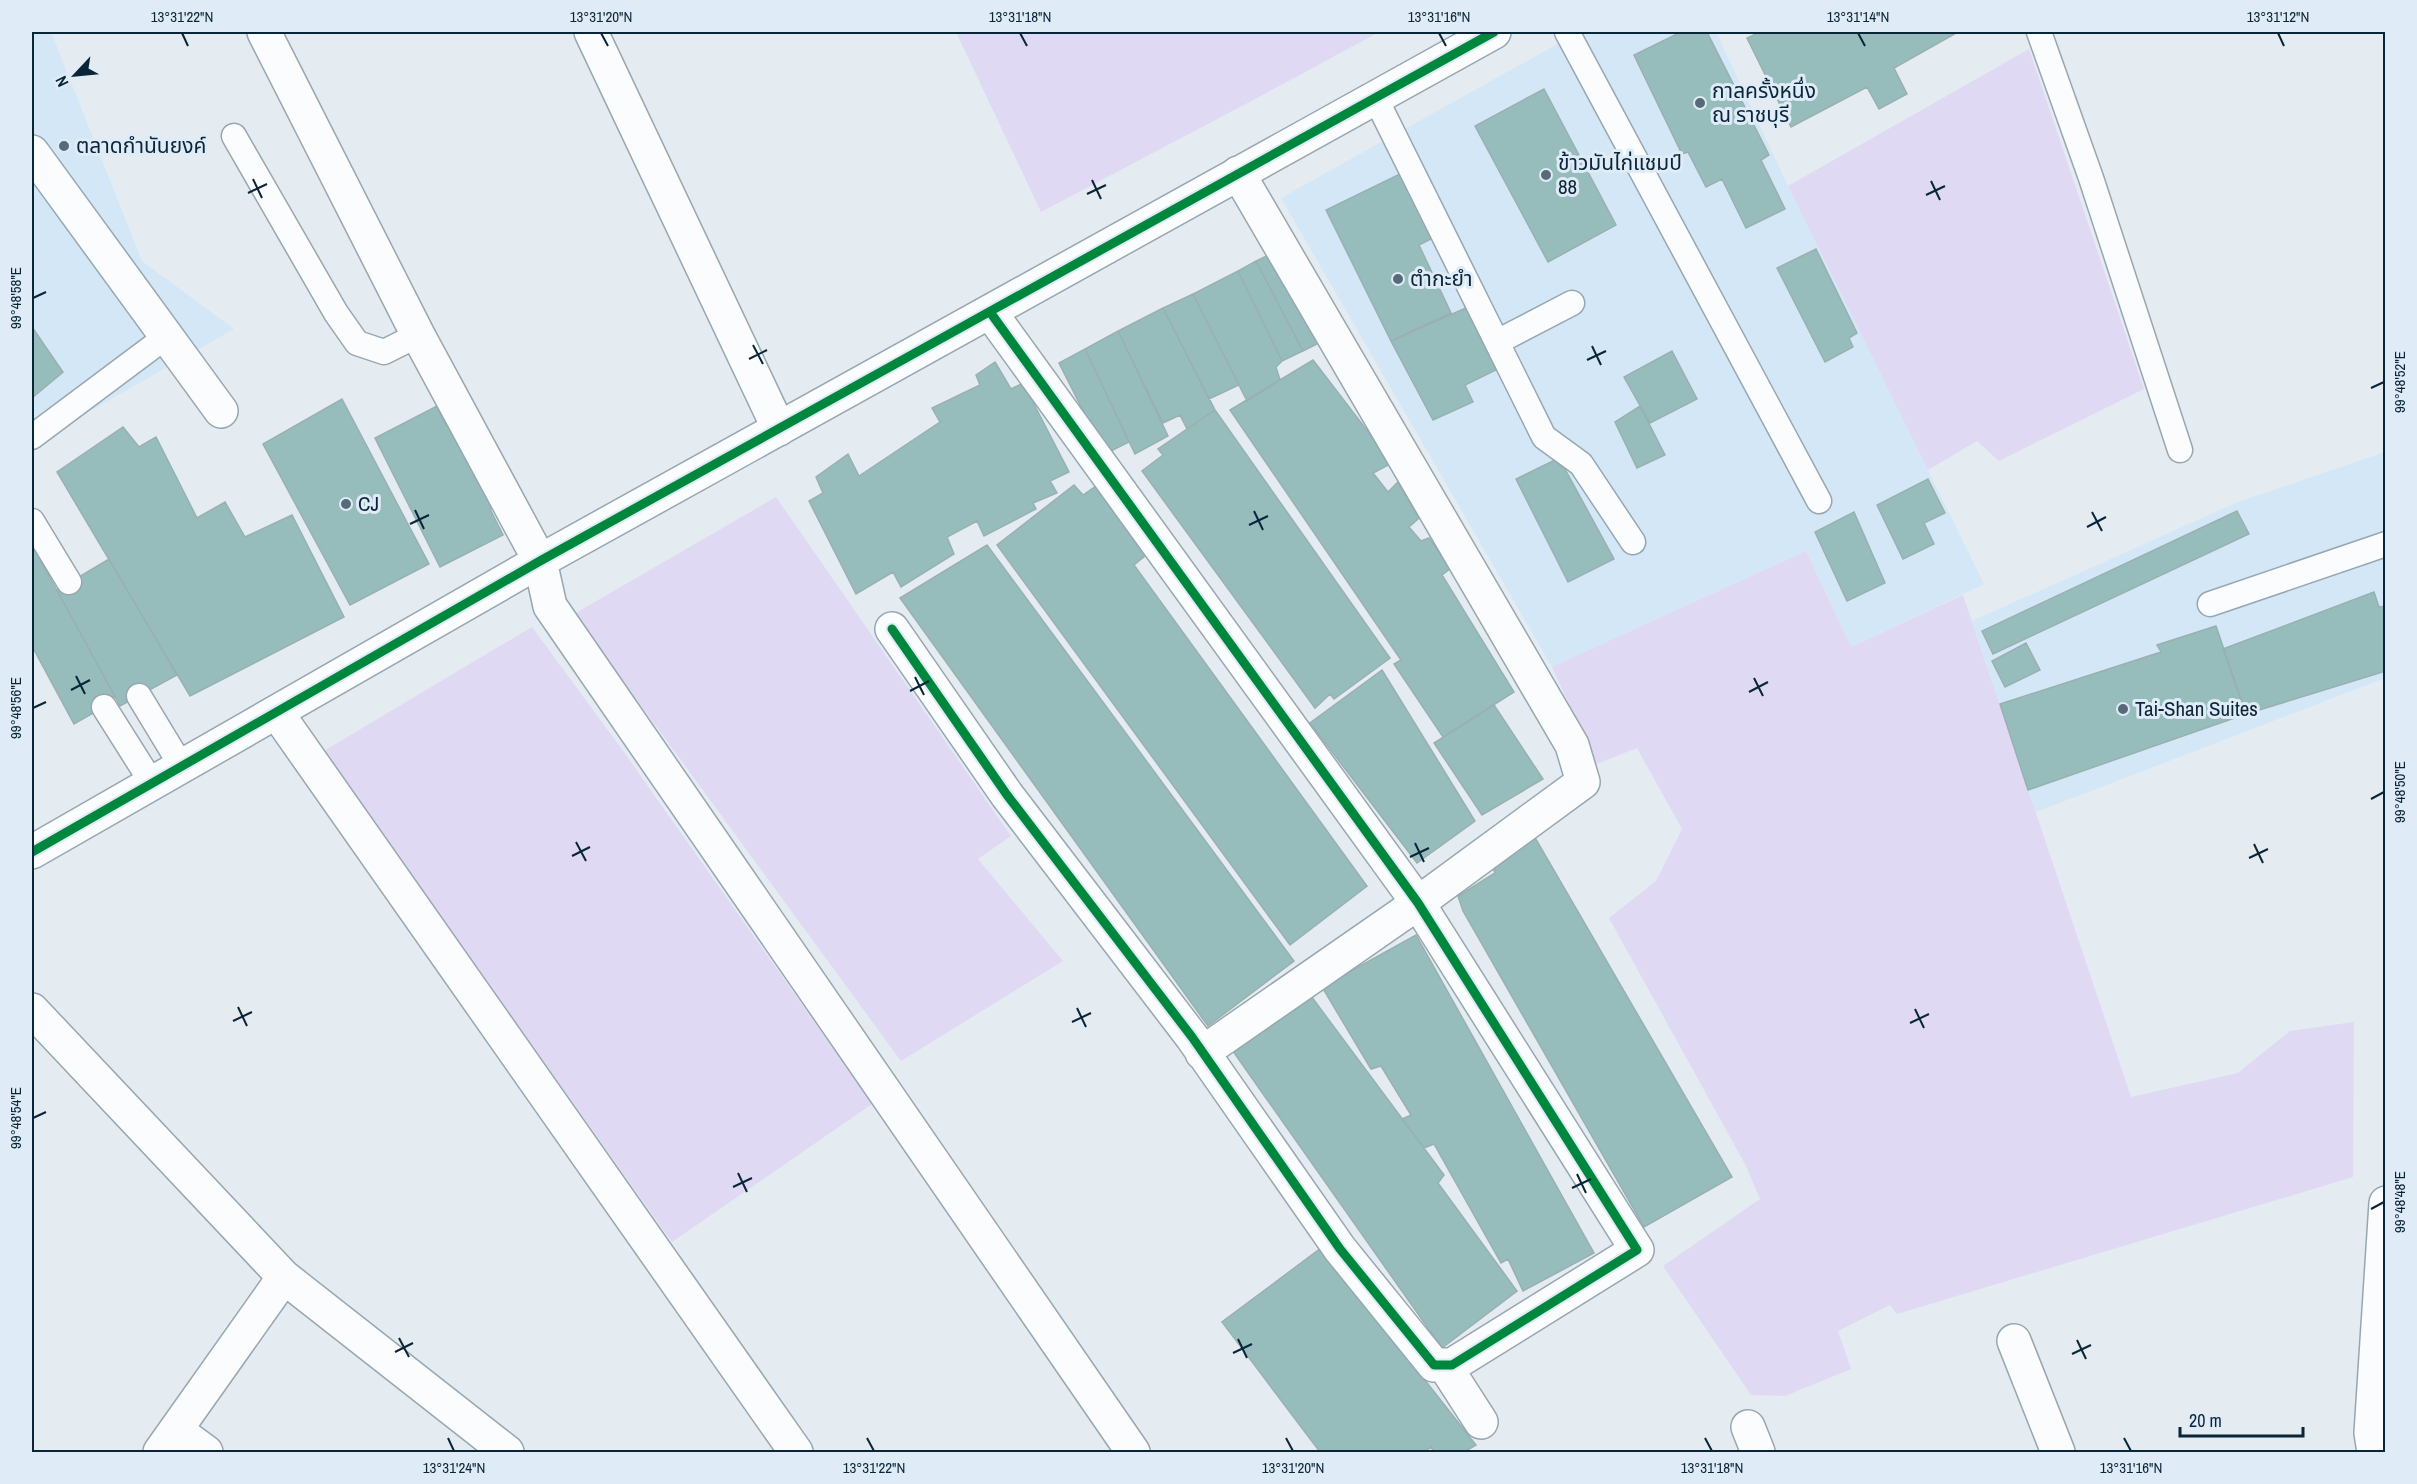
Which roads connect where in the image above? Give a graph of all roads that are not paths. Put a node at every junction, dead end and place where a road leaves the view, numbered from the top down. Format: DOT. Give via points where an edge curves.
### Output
graph roads {
  1 [pos="264,32"];
  2 [pos="591,32"];
  3 [pos="1494,32"];
  4 [pos="1567,32"];
  5 [pos="2039,32"];
  6 [pos="1375,97"];
  7 [pos="234,136"];
  8 [pos="32,152"];
  9 [pos="1238,173"];
  10 [pos="1572,303"];
  11 [pos="990,312"];
  12 [pos="418,335"];
  13 [pos="167,336"];
  14 [pos="1497,342"];
  15 [pos="221,411"];
  16 [pos="779,429"];
  17 [pos="32,437"];
  18 [pos="2180,450"];
  19 [pos="1819,501"];
  20 [pos="32,521"];
  21 [pos="1633,542"];
  22 [pos="2385,544"];
  23 [pos="540,561"];
  24 [pos="69,582"];
  25 [pos="2210,604"];
  26 [pos="892,629"];
  27 [pos="139,696"];
  28 [pos="104,707"];
  29 [pos="277,713"];
  30 [pos="182,767"];
  31 [pos="152,783"];
  32 [pos="32,852"];
  33 [pos="1418,903"];
  34 [pos="32,1010"];
  35 [pos="1202,1053"];
  36 [pos="2385,1203"];
  37 [pos="2384,1237"];
  38 [pos="284,1277"];
  39 [pos="2014,1341"];
  40 [pos="1445,1366"];
  41 [pos="1481,1422"];
  42 [pos="168,1441"];
  43 [pos="206,1452"];
  44 [pos="507,1452"];
  45 [pos="796,1452"];
  46 [pos="1133,1452"];
  47 [pos="2058,1452"];
  48 [pos="2374,1452"];
  1 -- 12 [label="street"];
  2 -- 16 [label="street"];
  3 -- 6 [label="street"];
  4 -- 19 [label="lane"];
  5 -- 18 [label="lane"];
  6 -- 9 [label="street"];
  6 -- 14 [label="lane"];
  7 -- 12 [label="lane" via="357,343 384,352"];
  8 -- 13 [label="street"];
  9 -- 11 [label="street"];
  9 -- 33 [label="street" via="1572,745 1583,782"];
  10 -- 14 [label="lane"];
  11 -- 16 [label="street"];
  11 -- 33 [label="street"];
  12 -- 23 [label="street"];
  13 -- 15 [label="street"];
  13 -- 17 [label="lane"];
  14 -- 21 [label="lane" via="1544,437 1581,464"];
  16 -- 23 [label="street"];
  20 -- 24 [label="lane"];
  22 -- 25 [label="lane"];
  23 -- 29 [label="street"];
  23 -- 46 [label="street" via="550,606"];
  26 -- 35 [label="street" via="1007,795"];
  27 -- 30 [label="lane"];
  28 -- 31 [label="lane"];
  29 -- 30 [label="street"];
  29 -- 45 [label="street"];
  30 -- 31 [label="street"];
  31 -- 32 [label="street"];
  33 -- 35 [label="street"];
  33 -- 40 [label="street" via="1637,1250"];
  34 -- 38 [label="street"];
  35 -- 40 [label="street" via="1340,1249 1434,1365"];
  36 -- 37 [label="street"];
  37 -- 48 [label="street" via="2371,1433"];
  38 -- 42 [label="street"];
  38 -- 44 [label="street"];
  39 -- 47 [label="street"];
  40 -- 41 [label="street"];
  42 -- 43 [label="street"];
}
